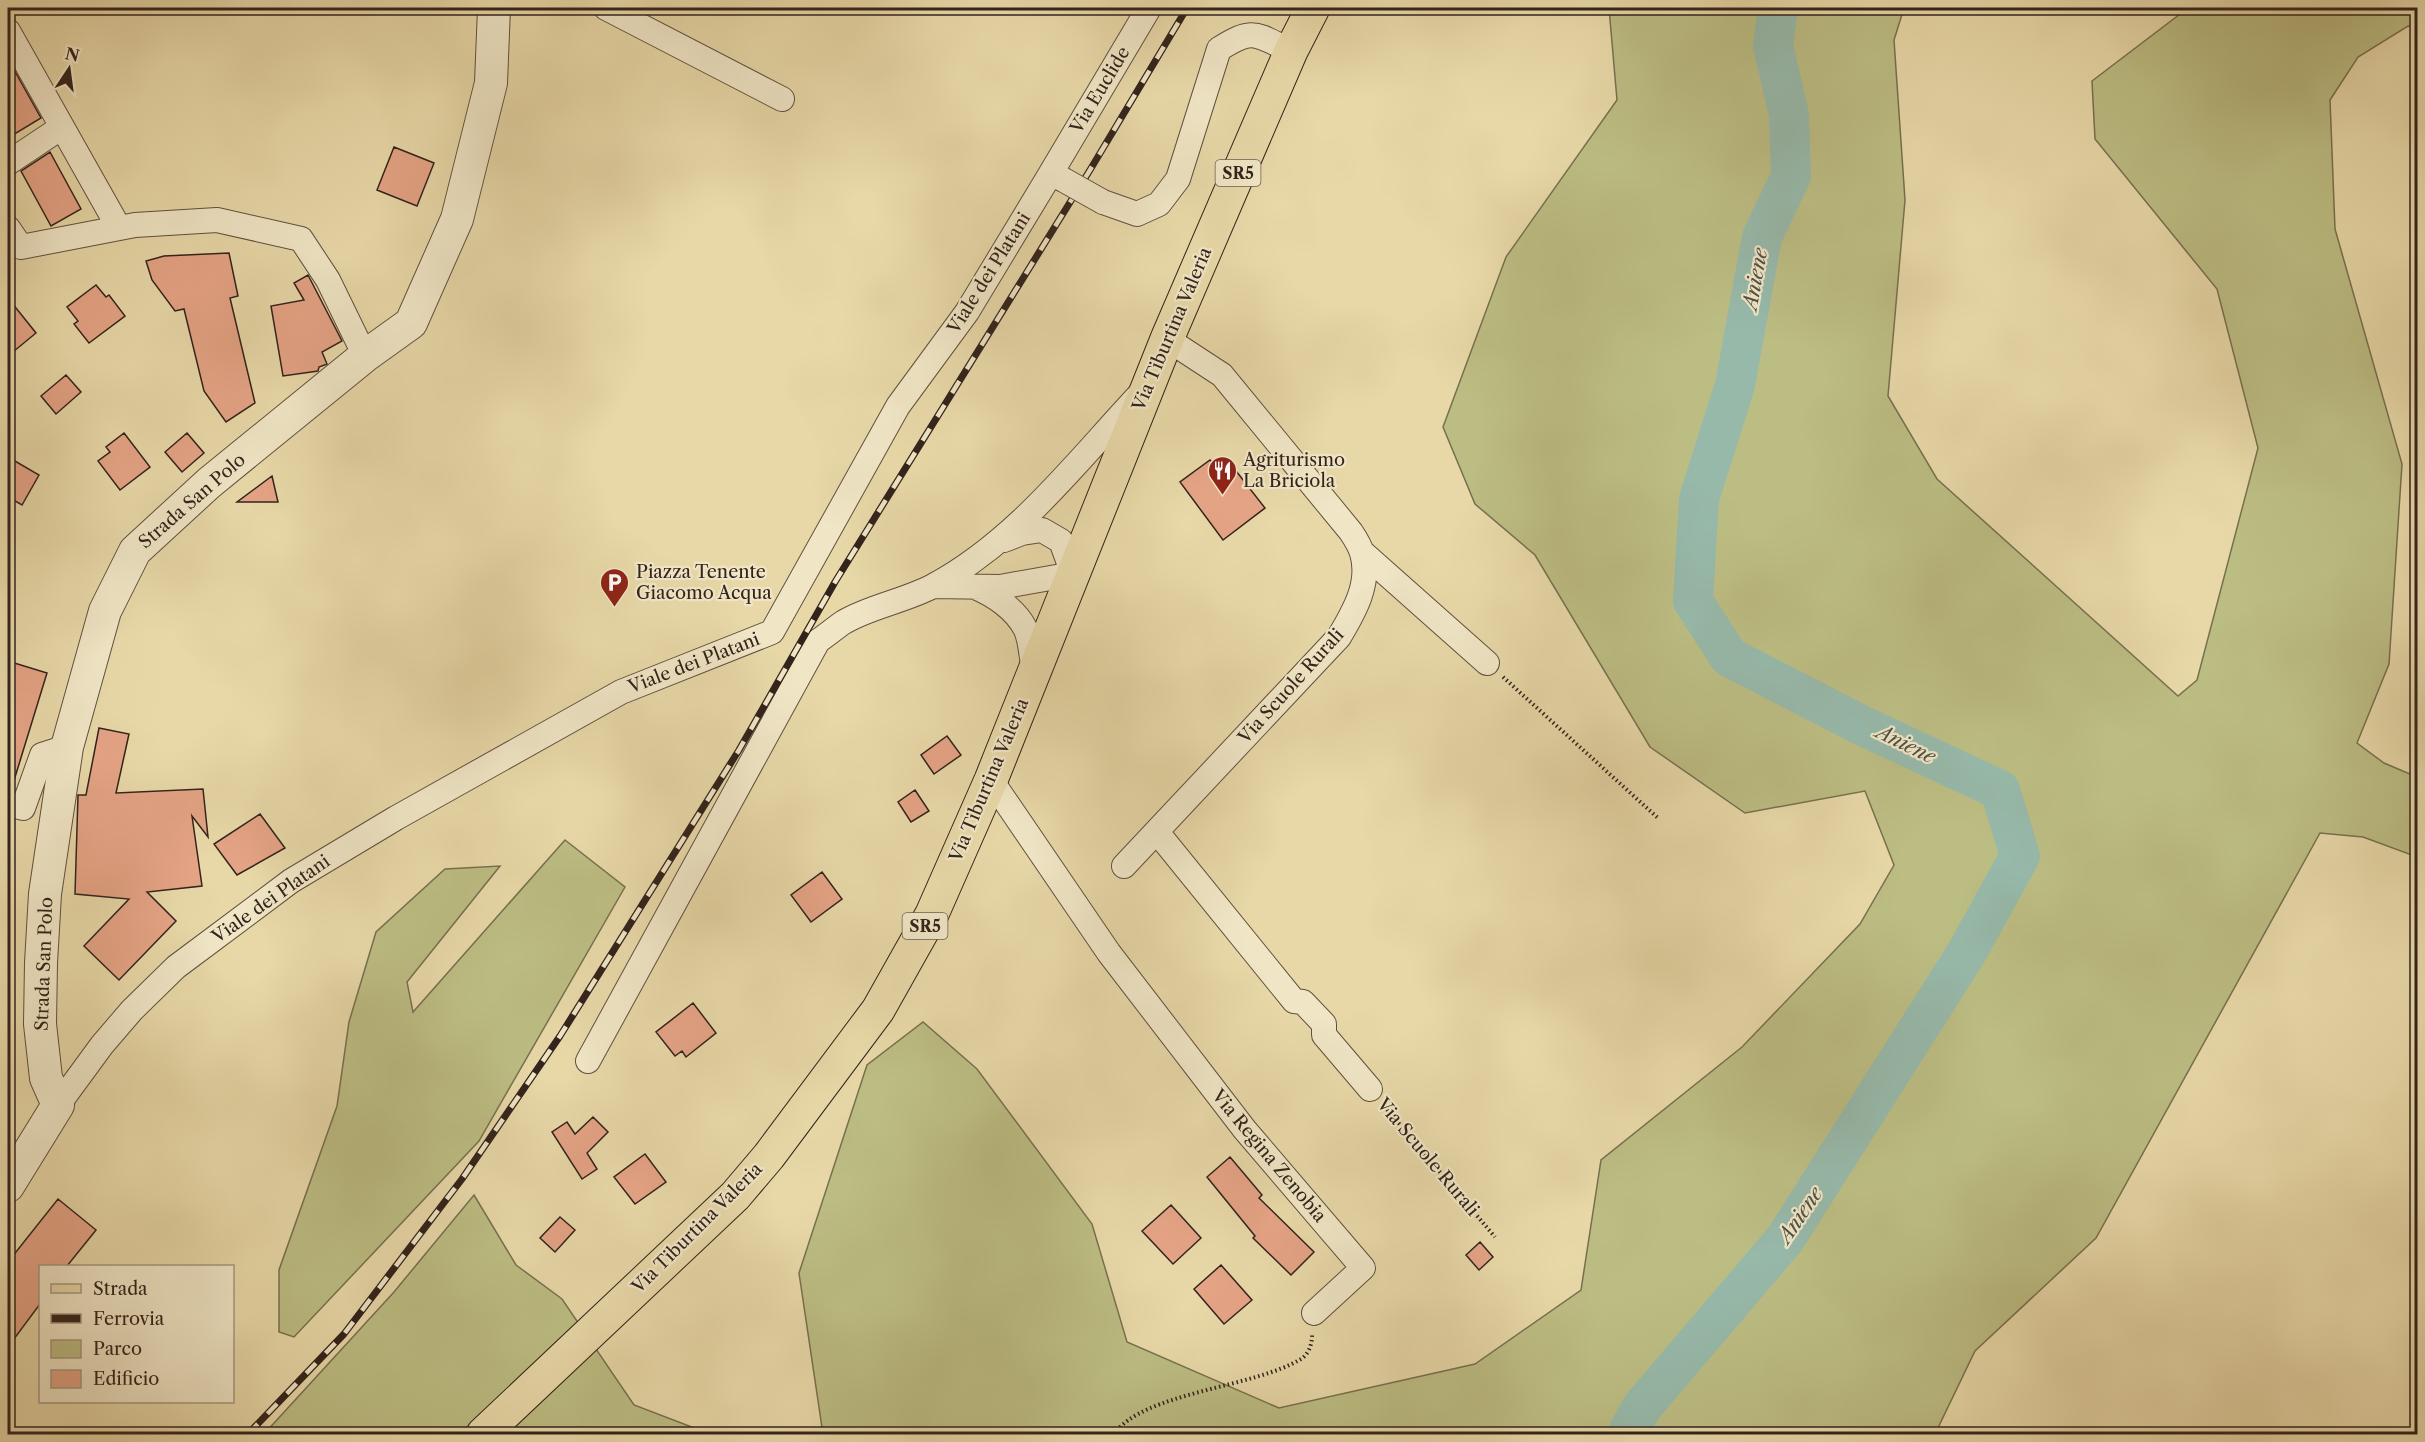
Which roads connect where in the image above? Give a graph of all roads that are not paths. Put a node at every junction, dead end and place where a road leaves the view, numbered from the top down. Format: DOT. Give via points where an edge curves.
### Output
graph roads {
  1 [pos="494,8"];
  2 [pos="606,8"];
  3 [pos="1149,8"];
  4 [pos="1313,8"];
  5 [pos="8,31"];
  6 [pos="1291,51"];
  7 [pos="782,99"];
  8 [pos="62,127"];
  9 [pos="8,163"];
  10 [pos="1057,176"];
  11 [pos="119,228"];
  12 [pos="14,237"];
  13 [pos="1167,339"];
  14 [pos="365,356"];
  15 [pos="1149,385"];
  16 [pos="990,546"];
  17 [pos="1362,552"];
  18 [pos="1073,574"];
  19 [pos="970,585"];
  20 [pos="933,586"];
  21 [pos="1487,663"];
  22 [pos="1034,669"];
  23 [pos="67,747"];
  24 [pos="991,780"];
  25 [pos="8,804"];
  26 [pos="1157,832"];
  27 [pos="1124,866"];
  28 [pos="588,1061"];
  29 [pos="1370,1089"];
  30 [pos="58,1105"];
  31 [pos="8,1186"];
  32 [pos="1314,1313"];
  33 [pos="483,1434"];
  1 -- 14 [label="street, Strada San Polo" via="491,83 457,219 411,323"];
  2 -- 7 [label="street"];
  3 -- 10 [label="street, Via Euclide"];
  4 -- 6 [label="main road, Via Tiburtina Valeria / SR5"];
  5 -- 8 [label="street"];
  6 -- 10 [label="street, bridge" via="1260,36 1243,34 1219,49 1178,179 1159,204 1137,214 1103,202"];
  6 -- 13 [label="main road, Via Tiburtina Valeria / SR5"];
  8 -- 9 [label="street"];
  8 -- 11 [label="street"];
  10 -- 30 [label="street, Viale dei Platani" via="967,312 898,406 772,632 621,692 291,881 176,967 125,1018"];
  11 -- 12 [label="street"];
  11 -- 14 [label="street" via="217,220 301,239 328,280"];
  13 -- 15 [label="main road, Via Tiburtina Valeria / SR5"];
  13 -- 17 [label="street, Via Scuole Rurali" via="1222,375 1351,532"];
  14 -- 23 [label="street, Strada San Polo" via="209,483 135,551 105,610"];
  15 -- 16 [label="street" via="1063,479"];
  15 -- 18 [label="main road, Via Tiburtina Valeria / SR5"];
  16 -- 18 [label="street" via="1042,530 1061,541"];
  16 -- 20 [label="street"];
  17 -- 21 [label="street"];
  17 -- 26 [label="street, Via Scuole Rurali" via="1362,592 1339,637"];
  18 -- 19 [label="street" via="1000,587"];
  18 -- 22 [label="main road, Via Tiburtina Valeria / SR5"];
  19 -- 20 [label="street"];
  19 -- 22 [label="street" via="991,593 1018,619 1025,629"];
  20 -- 28 [label="street" via="845,621 818,641"];
  22 -- 24 [label="main road, Via Tiburtina Valeria / SR5"];
  23 -- 25 [label="street" via="42,755 23,808"];
  23 -- 30 [label="street, Strada San Polo" via="45,894 41,963 40,1023 46,1078"];
  24 -- 32 [label="street, Via Regina Zenobia" via="1109,953 1245,1130 1363,1268"];
  24 -- 33 [label="main road, Via Tiburtina Valeria / SR5" via="932,914 878,1010 769,1156 735,1196"];
  26 -- 27 [label="street, Via Scuole Rurali"];
  26 -- 29 [label="street, Via Scuole Rurali" via="1294,1001 1303,1002 1324,1024 1324,1035"];
  30 -- 31 [label="street, Viale dei Platani"];
}
